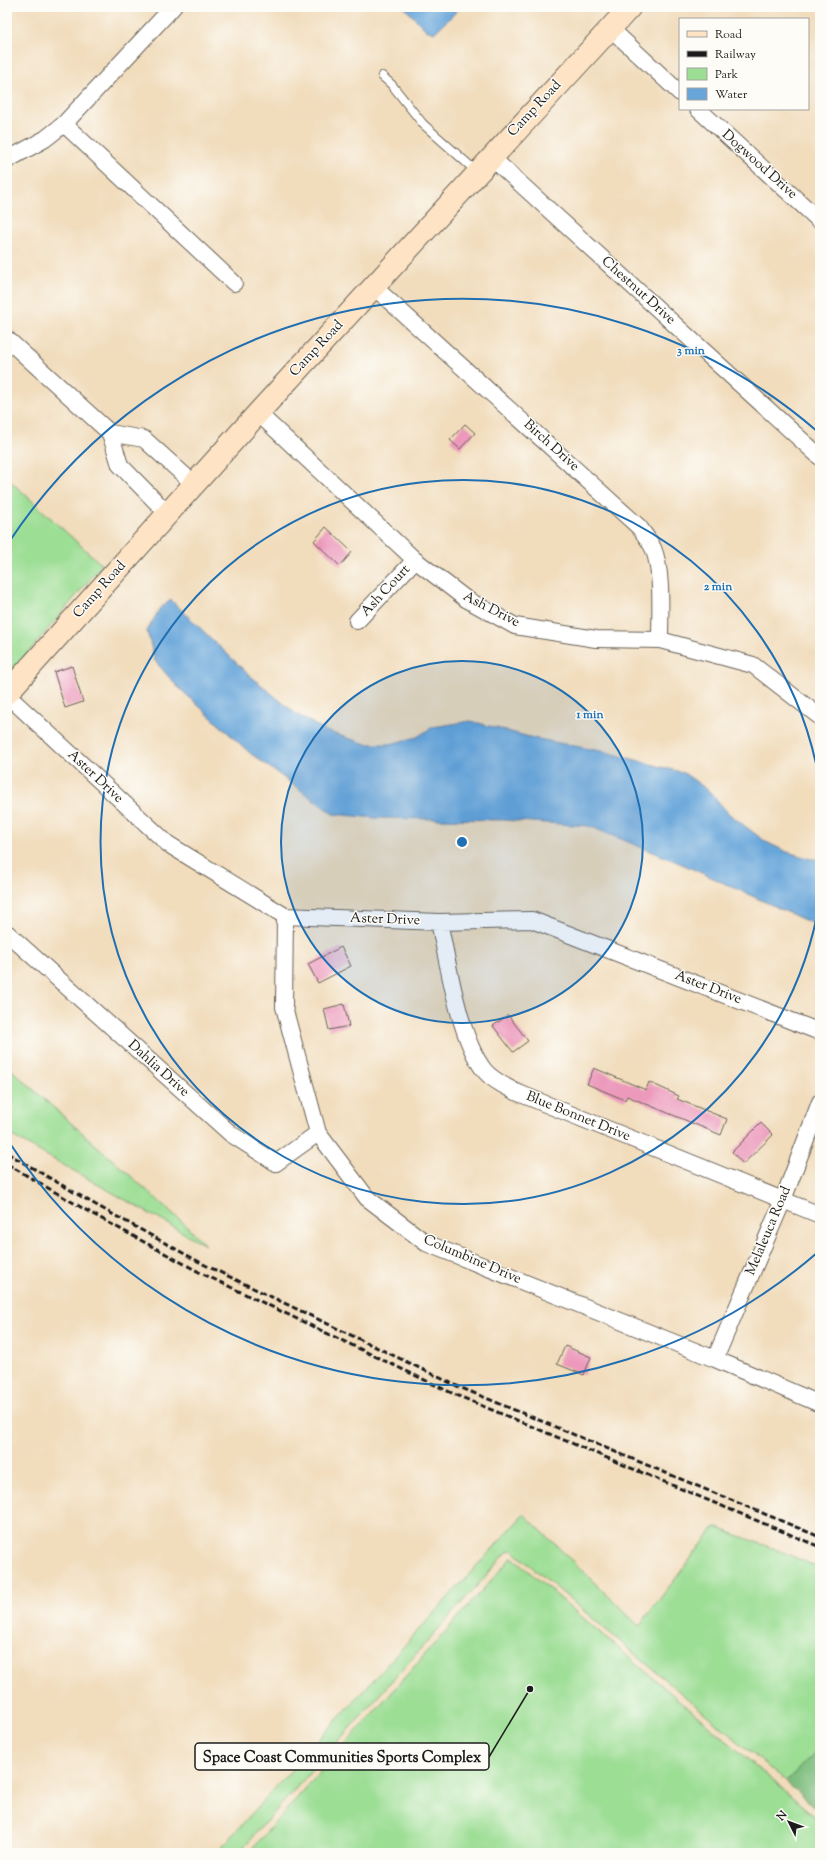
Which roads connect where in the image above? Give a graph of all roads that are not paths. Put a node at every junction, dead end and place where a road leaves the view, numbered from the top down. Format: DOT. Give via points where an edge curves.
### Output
graph roads {
  1 [pos="173,7"];
  2 [pos="630,7"];
  3 [pos="610,28"];
  4 [pos="382,76"];
  5 [pos="679,92"];
  6 [pos="699,110"];
  7 [pos="64,124"];
  8 [pos="7,160"];
  9 [pos="484,165"];
  10 [pos="820,221"];
  11 [pos="234,283"];
  12 [pos="374,287"];
  13 [pos="7,338"];
  14 [pos="258,413"];
  15 [pos="110,433"];
  16 [pos="820,457"];
  17 [pos="194,484"];
  18 [pos="168,514"];
  19 [pos="415,560"];
  20 [pos="357,621"];
  21 [pos="660,640"];
  22 [pos="7,694"];
  23 [pos="820,717"];
  24 [pos="285,916"];
  25 [pos="439,922"];
  26 [pos="7,933"];
  27 [pos="820,1032"];
  28 [pos="820,1102"];
  29 [pos="318,1133"];
  30 [pos="782,1200"];
  31 [pos="820,1215"];
  32 [pos="715,1359"];
  33 [pos="820,1404"];
  1 -- 7 [label="street"];
  2 -- 3 [label="street, Camp Road"];
  3 -- 5 [label="street"];
  3 -- 9 [label="street, Camp Road"];
  4 -- 9 [label="lane" via="423,124"];
  6 -- 10 [label="street, Dogwood Drive"];
  7 -- 8 [label="street" via="44,140"];
  7 -- 11 [label="street"];
  9 -- 12 [label="street, Camp Road"];
  9 -- 16 [label="street, Chestnut Drive"];
  12 -- 14 [label="street, Camp Road"];
  12 -- 21 [label="street, Birch Drive" via="639,527 653,549 657,563"];
  13 -- 15 [label="street"];
  14 -- 17 [label="street, Camp Road"];
  14 -- 19 [label="street, Ash Drive"];
  15 -- 17 [label="street" via="144,439"];
  15 -- 18 [label="street" via="120,465"];
  17 -- 18 [label="street, Camp Road"];
  18 -- 22 [label="street, Camp Road"];
  19 -- 20 [label="street, Ash Court"];
  19 -- 21 [label="street, Ash Drive" via="466,600 516,626 596,639"];
  21 -- 23 [label="street, Ash Drive" via="753,665"];
  22 -- 24 [label="street, Aster Drive" via="168,844"];
  24 -- 25 [label="street, Aster Drive"];
  24 -- 29 [label="street, Columbine Drive" via="284,1007"];
  25 -- 27 [label="street, Aster Drive" via="532,920"];
  25 -- 30 [label="street, Blue Bonnet Drive" via="466,1034 484,1070 497,1082"];
  26 -- 29 [label="street, Dahlia Drive" via="230,1134 276,1163"];
  28 -- 30 [label="street, Melaleuca Road"];
  29 -- 32 [label="street, Columbine Drive" via="367,1198 426,1243"];
  30 -- 31 [label="street, Blue Bonnet Drive"];
  30 -- 32 [label="street, Melaleuca Road"];
  32 -- 33 [label="street, Columbine Drive"];
}
